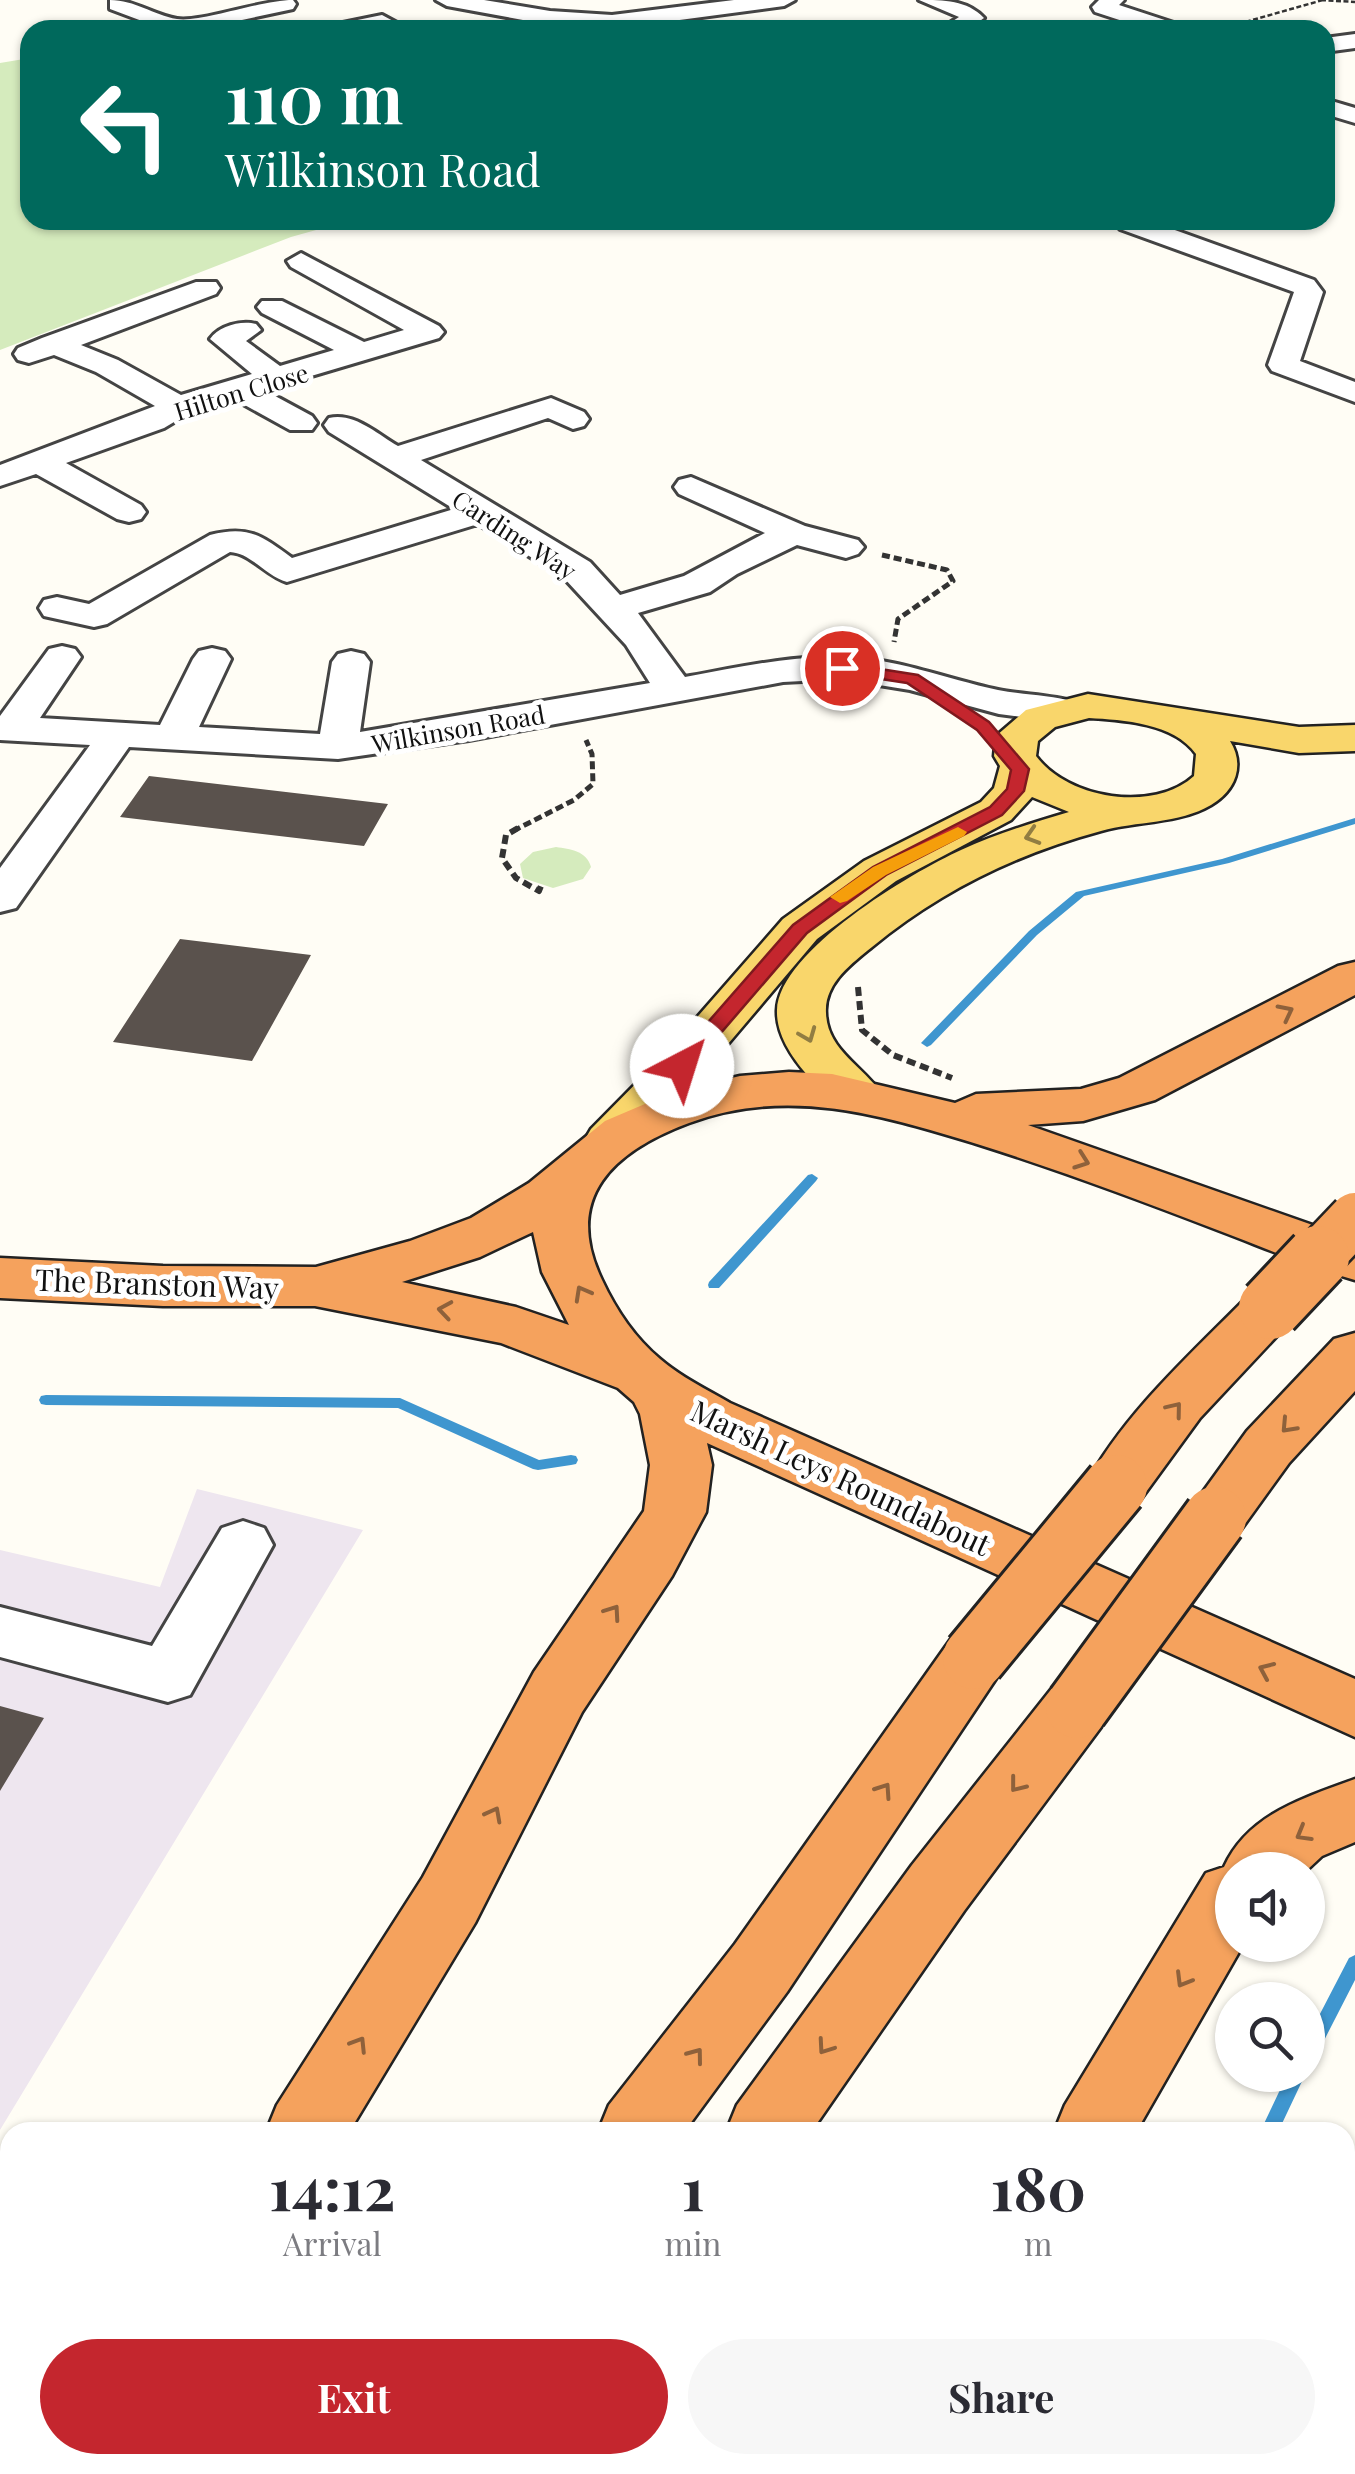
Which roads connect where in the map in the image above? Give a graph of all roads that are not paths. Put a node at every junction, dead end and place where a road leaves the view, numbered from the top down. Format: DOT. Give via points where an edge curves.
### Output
graph roads {
  1 [pos="184,0"];
  2 [pos="447,0"];
  3 [pos="784,0"];
  4 [pos="930,0"];
  5 [pos="1114,0"];
  6 [pos="113,4"];
  7 [pos="284,4"];
  8 [pos="226,17"];
  9 [pos="158,20"];
  10 [pos="212,20"];
  11 [pos="233,20"];
  12 [pos="587,20"];
  13 [pos="628,20"];
  14 [pos="970,20"];
  15 [pos="1142,20"];
  16 [pos="1149,230"];
  17 [pos="301,261"];
  18 [pos="206,288"];
  19 [pos="272,306"];
  20 [pos="246,330"];
  21 [pos="363,366"];
  22 [pos="278,379"];
  23 [pos="240,390"];
  24 [pos="1355,393"];
  25 [pos="178,418"];
  26 [pos="574,419"];
  27 [pos="301,423"];
  28 [pos="0,438"];
  29 [pos="340,441"];
  30 [pos="384,452"];
  31 [pos="43,461"];
  32 [pos="0,476"];
  33 [pos="691,487"];
  34 [pos="129,512"];
  35 [pos="482,512"];
  36 [pos="793,533"];
  37 [pos="846,547"];
  38 [pos="57,608"];
  39 [pos="614,609"];
  40 [pos="62,658"];
  41 [pos="212,659"];
  42 [pos="352,662"];
  43 [pos="912,679"];
  44 [pos="674,689"];
  45 [pos="1061,710"];
  46 [pos="1174,720"];
  47 [pos="7,729"];
  48 [pos="118,736"];
  49 [pos="174,738"];
  50 [pos="1355,738"];
  51 [pos="1299,740"];
  52 [pos="338,747"];
  53 [pos="1018,766"];
  54 [pos="1217,771"];
  55 [pos="1126,811"];
  56 [pos="0,900"];
  57 [pos="1355,976"];
  58 [pos="855,1093"];
  59 [pos="918,1109"];
  60 [pos="599,1150"];
  61 [pos="1355,1218"];
  62 [pos="1355,1262"];
  63 [pos="0,1278"];
  64 [pos="315,1286"];
  65 [pos="1355,1354"];
  66 [pos="646,1379"];
  67 [pos="243,1545"];
  68 [pos="0,1632"];
  69 [pos="1355,1709"];
  70 [pos="1355,1810"];
  71 [pos="1278,1852"];
  72 [pos="1215,1925"];
  73 [pos="311,2122"];
  74 [pos="645,2122"];
  75 [pos="772,2122"];
  76 [pos="1099,2122"];
  1 -- 8 [label="street"];
  2 -- 12 [label="street"];
  3 -- 13 [label="street"];
  4 -- 14 [label="street" via="966,10"];
  5 -- 15 [label="street" via="1103,7"];
  6 -- 9 [label="street"];
  7 -- 8 [label="street"];
  8 -- 10 [label="street"];
  8 -- 11 [label="street"];
  16 -- 24 [label="street" via="1304,286 1309,292 1283,366"];
  17 -- 21 [label="street, Hilton Close" via="440,337"];
  18 -- 25 [label="street" via="41,349 107,366"];
  19 -- 21 [label="street"];
  20 -- 22 [label="street" via="224,339"];
  21 -- 22 [label="street, Hilton Close" via="332,362"];
  22 -- 23 [label="street, Hilton Close"];
  23 -- 25 [label="street, Hilton Close"];
  23 -- 27 [label="street"];
  25 -- 31 [label="street, Hilton Close"];
  26 -- 30 [label="street" via="551,407"];
  28 -- 31 [label="street"];
  29 -- 30 [label="street, Carding Way"];
  30 -- 35 [label="street, Carding Way"];
  31 -- 32 [label="street, Hilton Close"];
  31 -- 34 [label="street"];
  33 -- 36 [label="street"];
  35 -- 38 [label="street" via="300,582 246,541 222,542 110,622"];
  35 -- 39 [label="street, Carding Way" via="577,570"];
  36 -- 37 [label="street"];
  36 -- 39 [label="street" via="697,584"];
  39 -- 44 [label="street, Carding Way"];
  40 -- 47 [label="street"];
  41 -- 49 [label="street"];
  42 -- 52 [label="street"];
  43 -- 44 [label="street, Wilkinson Road" via="842,668"];
  43 -- 45 [label="street, Wilkinson Road"];
  43 -- 53 [label="street, Wilkinson Road" via="983,726"];
  44 -- 52 [label="street, Wilkinson Road"];
  45 -- 46 [label="main road" via="1118,706"];
  45 -- 53 [label="main road" via="1022,731 1014,746"];
  46 -- 51 [label="main road"];
  46 -- 54 [label="main road" via="1208,743"];
  47 -- 48 [label="street, Wilkinson Road"];
  48 -- 49 [label="street, Wilkinson Road"];
  48 -- 56 [label="street"];
  49 -- 52 [label="street, Wilkinson Road"];
  50 -- 51 [label="main road"];
  51 -- 54 [label="main road"];
  53 -- 55 [label="main road" via="1061,799"];
  53 -- 60 [label="main road" via="1015,791 996,811 880,871 800,929"];
  54 -- 55 [label="main road" via="1188,800"];
  55 -- 58 [label="main road, one-way" via="1015,841 950,870 831,958 808,986 801,1014 808,1041"];
  59 -- 57 [label="highway, one-way" via="1017,1110 1110,1098"];
  58 -- 59 [label="highway"];
  58 -- 60 [label="highway" via="785,1089 714,1098 646,1120"];
  59 -- 62 [label="highway, one-way" via="1024,1140"];
  60 -- 64 [label="highway, The Branston Way" via="531,1210 474,1242"];
  66 -- 60 [label="highway, Marsh Leys Roundabout, one-way" via="604,1330 566,1262 560,1218 567,1193"];
  74 -- 61 [label="highway, one-way, bridge" via="762,1968 974,1658 1179,1402"];
  63 -- 64 [label="highway, The Branston Way"];
  66 -- 64 [label="highway, The Branston Way, one-way" via="516,1327"];
  65 -- 75 [label="highway, one-way, bridge" via="1268,1447"];
  69 -- 66 [label="highway, Marsh Leys Roundabout, one-way" via="758,1444"];
  73 -- 66 [label="highway, one-way" via="449,1900 558,1692 674,1512 682,1465 670,1414"];
  67 -- 68 [label="street" via="168,1676"];
  70 -- 71 [label="highway, one-way" via="1297,1834"];
  72 -- 76 [label="highway, one-way"];
}
